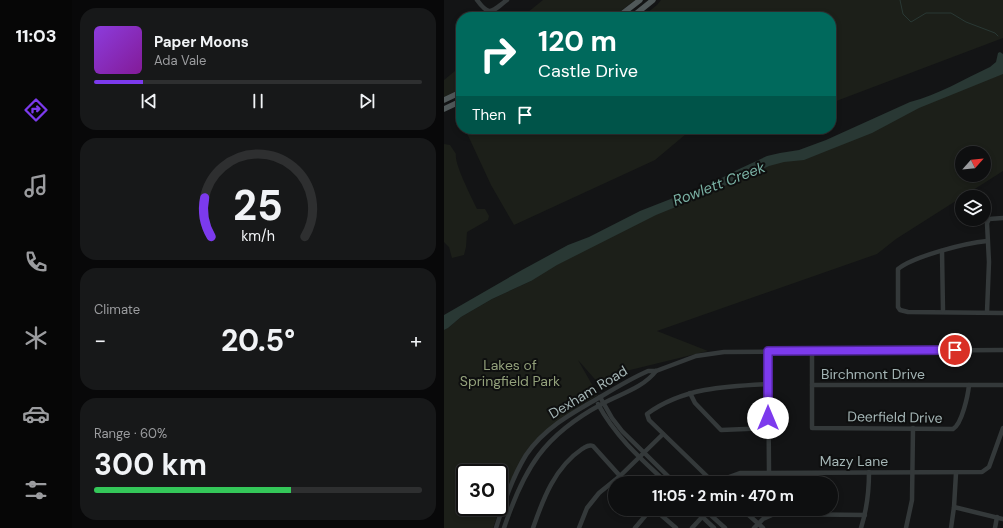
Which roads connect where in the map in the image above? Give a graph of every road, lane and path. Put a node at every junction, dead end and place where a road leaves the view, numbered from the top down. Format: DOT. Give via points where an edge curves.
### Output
graph roads {
  1 [pos="477,0"];
  2 [pos="507,0"];
  3 [pos="640,0"];
  4 [pos="653,0"];
  5 [pos="624,12"];
  6 [pos="638,12"];
  7 [pos="456,94"];
  8 [pos="444,100"];
  9 [pos="456,104"];
  10 [pos="444,110"];
  11 [pos="1003,218"];
  12 [pos="987,241"];
  13 [pos="942,251"];
  14 [pos="943,311"];
  15 [pos="987,312"];
  16 [pos="1003,313"];
  17 [pos="1003,350"];
  18 [pos="768,351"];
  19 [pos="812,351"];
  20 [pos="656,371"];
  21 [pos="768,384"];
  22 [pos="812,385"];
  23 [pos="969,385"];
  24 [pos="1003,385"];
  25 [pos="690,393"];
  26 [pos="598,398"];
  27 [pos="601,404"];
  28 [pos="768,428"];
  29 [pos="812,428"];
  30 [pos="913,428"];
  31 [pos="1003,428"];
  32 [pos="663,434"];
  33 [pos="644,452"];
  34 [pos="639,457"];
  35 [pos="769,472"];
  36 [pos="869,472"];
  37 [pos="912,472"];
  38 [pos="956,473"];
  39 [pos="620,476"];
  40 [pos="659,476"];
  41 [pos="668,476"];
  42 [pos="707,476"];
  43 [pos="731,476"];
  44 [pos="608,486"];
  45 [pos="954,507"];
  46 [pos="865,515"];
  47 [pos="645,516"];
  48 [pos="663,516"];
  49 [pos="712,516"];
  50 [pos="750,516"];
  51 [pos="702,517"];
  52 [pos="997,517"];
  53 [pos="1003,519"];
  54 [pos="758,523"];
  55 [pos="496,528"];
  56 [pos="504,528"];
  57 [pos="533,528"];
  58 [pos="579,528"];
  59 [pos="635,528"];
  60 [pos="676,528"];
  61 [pos="692,528"];
  62 [pos="714,528"];
  63 [pos="725,528"];
  64 [pos="754,528"];
  65 [pos="763,528"];
  66 [pos="861,528"];
  67 [pos="906,528"];
  68 [pos="951,528"];
  69 [pos="995,528"];
  1 -- 2 [label="street" via="485,11 489,12"];
  3 -- 5 [label="main road"];
  4 -- 6 [label="main road"];
  7 -- 8 [label="main road"];
  9 -- 10 [label="main road"];
  11 -- 12 [label="street" via="989,219"];
  12 -- 13 [label="street"];
  12 -- 15 [label="street"];
  13 -- 14 [label="street"];
  13 -- 14 [label="street" via="914,260 898,269 898,304 900,310 908,312"];
  14 -- 15 [label="street"];
  15 -- 16 [label="street"];
  17 -- 19 [label="street, Dexham Road"];
  18 -- 19 [label="street, Dexham Road"];
  18 -- 20 [label="street, Dexham Road" via="724,352 696,356"];
  18 -- 21 [label="street"];
  19 -- 22 [label="street"];
  20 -- 26 [label="street, Dexham Road" via="648,371 637,376"];
  20 -- 27 [label="street, Dexham Road" via="645,382"];
  21 -- 25 [label="street" via="721,386"];
  21 -- 28 [label="street"];
  22 -- 23 [label="street, Birchmont Drive"];
  22 -- 29 [label="street, Birchmont Drive"];
  23 -- 24 [label="street, Birchmont Drive"];
  23 -- 30 [label="street, Deerfield Drive" via="956,427"];
  25 -- 28 [label="street" via="695,403 722,430"];
  25 -- 32 [label="street" via="647,414"];
  26 -- 27 [label="street"];
  26 -- 55 [label="street, Dexham Road" via="553,426 527,454 514,477"];
  27 -- 33 [label="street" via="622,431"];
  27 -- 34 [label="street" via="611,425"];
  27 -- 56 [label="street, Dexham Road" via="557,434 540,452 516,494"];
  28 -- 35 [label="street"];
  29 -- 30 [label="street, Deerfield Drive"];
  30 -- 37 [label="street"];
  31 -- 38 [label="street, Mazy Lane" via="989,468 982,472"];
  32 -- 33 [label="street"];
  32 -- 42 [label="street"];
  33 -- 34 [label="street"];
  33 -- 41 [label="street"];
  34 -- 39 [label="street"];
  34 -- 40 [label="street"];
  35 -- 36 [label="street, Mazy Lane"];
  35 -- 43 [label="street, Mazy Lane" via="740,473"];
  36 -- 37 [label="street, Mazy Lane"];
  36 -- 46 [label="street"];
  37 -- 38 [label="street, Mazy Lane"];
  37 -- 67 [label="street" via="912,500"];
  38 -- 45 [label="street"];
  39 -- 57 [label="street" via="593,446 587,446 561,469 549,488"];
  44 -- 58 [label="street" via="587,508"];
  45 -- 52 [label="street"];
  45 -- 68 [label="street"];
  46 -- 54 [label="street" via="779,514 769,516"];
  46 -- 66 [label="street"];
  47 -- 59 [label="street"];
  48 -- 60 [label="street"];
  49 -- 63 [label="street"];
  50 -- 54 [label="street"];
  51 -- 61 [label="street"];
  51 -- 62 [label="street"];
  52 -- 53 [label="street"];
  52 -- 69 [label="street"];
  54 -- 64 [label="street"];
  54 -- 65 [label="street"];
}
